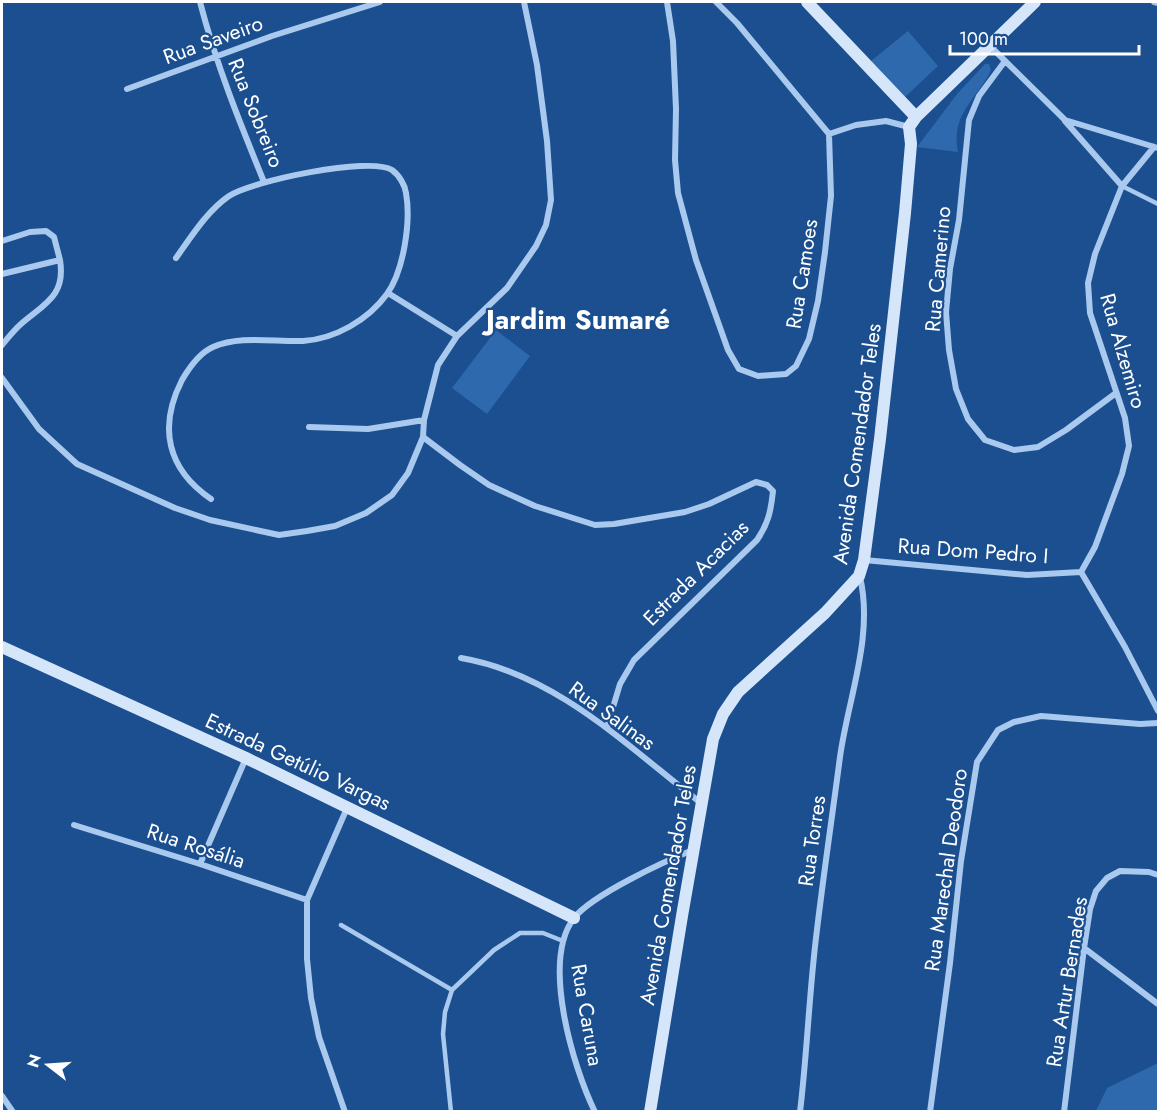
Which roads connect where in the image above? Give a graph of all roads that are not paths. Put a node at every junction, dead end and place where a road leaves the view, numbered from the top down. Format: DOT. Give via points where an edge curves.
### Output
graph roads {
  1 [pos="200,2"];
  2 [pos="380,2"];
  3 [pos="524,2"];
  4 [pos="666,2"];
  5 [pos="716,2"];
  6 [pos="807,2"];
  7 [pos="1035,2"];
  8 [pos="1154,2"];
  9 [pos="1158,3"];
  10 [pos="989,45"];
  11 [pos="216,56"];
  12 [pos="1005,61"];
  13 [pos="127,89"];
  14 [pos="1065,120"];
  15 [pos="912,122"];
  16 [pos="830,134"];
  17 [pos="1156,148"];
  18 [pos="264,182"];
  19 [pos="1122,186"];
  20 [pos="1158,204"];
  21 [pos="2,241"];
  22 [pos="176,258"];
  23 [pos="60,260"];
  24 [pos="2,274"];
  25 [pos="388,293"];
  26 [pos="457,336"];
  27 [pos="2,345"];
  28 [pos="2,378"];
  29 [pos="1116,393"];
  30 [pos="424,420"];
  31 [pos="309,427"];
  32 [pos="423,436"];
  33 [pos="211,499"];
  34 [pos="864,560"];
  35 [pos="1081,572"];
  36 [pos="859,576"];
  37 [pos="2,647"];
  38 [pos="461,658"];
  39 [pos="1158,711"];
  40 [pos="1158,723"];
  41 [pos="607,727"];
  42 [pos="246,758"];
  43 [pos="702,804"];
  44 [pos="348,807"];
  45 [pos="74,825"];
  46 [pos="693,850"];
  47 [pos="200,864"];
  48 [pos="1158,875"];
  49 [pos="307,900"];
  50 [pos="574,918"];
  51 [pos="341,925"];
  52 [pos="563,941"];
  53 [pos="1084,948"];
  54 [pos="452,990"];
  55 [pos="1158,1004"];
  56 [pos="2,1096"];
  57 [pos="13,1112"];
  58 [pos="345,1112"];
  59 [pos="451,1112"];
  60 [pos="596,1112"];
  61 [pos="650,1112"];
  62 [pos="800,1112"];
  63 [pos="930,1112"];
  64 [pos="1064,1112"];
  1 -- 11 [label="street, Rua Sobreiro"];
  2 -- 11 [label="street, Rua Saveiro"];
  3 -- 26 [label="street" via="547,141 551,200 546,225 507,288"];
  4 -- 16 [label="street, Rua Camoes" via="673,41 678,193 696,260 728,350 739,369 759,376 786,374 796,366 809,339 818,301 831,196"];
  5 -- 16 [label="street"];
  6 -- 15 [label="main road"];
  7 -- 10 [label="main road"];
  8 -- 9 [label="street"];
  10 -- 12 [label="street"];
  10 -- 15 [label="main road"];
  11 -- 13 [label="street, Rua Saveiro"];
  11 -- 18 [label="street, Rua Sobreiro"];
  12 -- 14 [label="street"];
  12 -- 29 [label="street, Rua Camerino" via="979,96 969,120 946,312 956,389 968,419 985,440 1014,450 1038,447"];
  14 -- 17 [label="street"];
  14 -- 19 [label="street"];
  15 -- 16 [label="street" via="856,125"];
  15 -- 34 [label="main road, Avenida Comendador Teles"];
  17 -- 19 [label="street, Rua Alzemiro"];
  18 -- 22 [label="street" via="229,196 199,226"];
  18 -- 25 [label="street, Rua Sobreiro" via="352,165 391,169 406,191 407,231 398,271"];
  19 -- 20 [label="lane"];
  19 -- 29 [label="street, Rua Alzemiro" via="1088,283 1090,313"];
  21 -- 23 [label="street" via="46,231 54,237"];
  23 -- 24 [label="street"];
  23 -- 27 [label="street" via="58,290"];
  25 -- 26 [label="street"];
  25 -- 33 [label="street, Rua Sobreiro" via="368,315 333,335 303,341 235,341 211,348 189,367 170,410 169,430 182,473"];
  26 -- 30 [label="street" via="438,365"];
  28 -- 32 [label="street" via="39,429 77,464 175,508 279,535 335,526 366,513 392,495 408,473"];
  29 -- 35 [label="street, Rua Alzemiro" via="1129,446 1095,547"];
  30 -- 31 [label="street" via="368,429"];
  30 -- 32 [label="street"];
  32 -- 41 [label="street, Estrada Acacias" via="489,484 535,506 595,525 685,512 756,482 773,491 767,524 757,540 630,665"];
  34 -- 35 [label="street, Rua Dom Pedro I" via="1027,575"];
  34 -- 36 [label="main road, Avenida Comendador Teles"];
  35 -- 39 [label="street"];
  36 -- 43 [label="main road, Avenida Comendador Teles" via="733,699 713,739"];
  36 -- 62 [label="street, Rua Torres" via="864,598 863,625 843,735 816,940"];
  37 -- 42 [label="main road, Estrada Getúlio Vargas"];
  38 -- 41 [label="street, Rua Salinas" via="485,662 524,678 574,704"];
  40 -- 63 [label="street, Rua Marechal Deodoro" via="1041,716 998,730 977,762"];
  41 -- 43 [label="street, Rua Salinas"];
  42 -- 44 [label="main road, Estrada Getúlio Vargas"];
  42 -- 47 [label="street"];
  43 -- 46 [label="main road, Avenida Comendador Teles"];
  44 -- 49 [label="street"];
  44 -- 50 [label="main road, Estrada Getúlio Vargas"];
  45 -- 47 [label="street, Rua Rosália"];
  46 -- 50 [label="street, Rua Caruna" via="614,890"];
  46 -- 61 [label="main road, Avenida Comendador Teles"];
  47 -- 49 [label="street, Rua Rosália"];
  48 -- 53 [label="street, Rua Artur Bernades" via="1120,871 1107,878 1093,900"];
  49 -- 58 [label="street" via="311,998 319,1037"];
  50 -- 52 [label="street, Rua Caruna"];
  51 -- 54 [label="lane"];
  52 -- 54 [label="lane" via="543,933 520,933 494,950"];
  52 -- 60 [label="street, Rua Caruna" via="560,982 570,1042"];
  53 -- 55 [label="street"];
  53 -- 64 [label="street, Rua Artur Bernades"];
  54 -- 59 [label="lane" via="443,1034"];
  56 -- 57 [label="street"];
}
